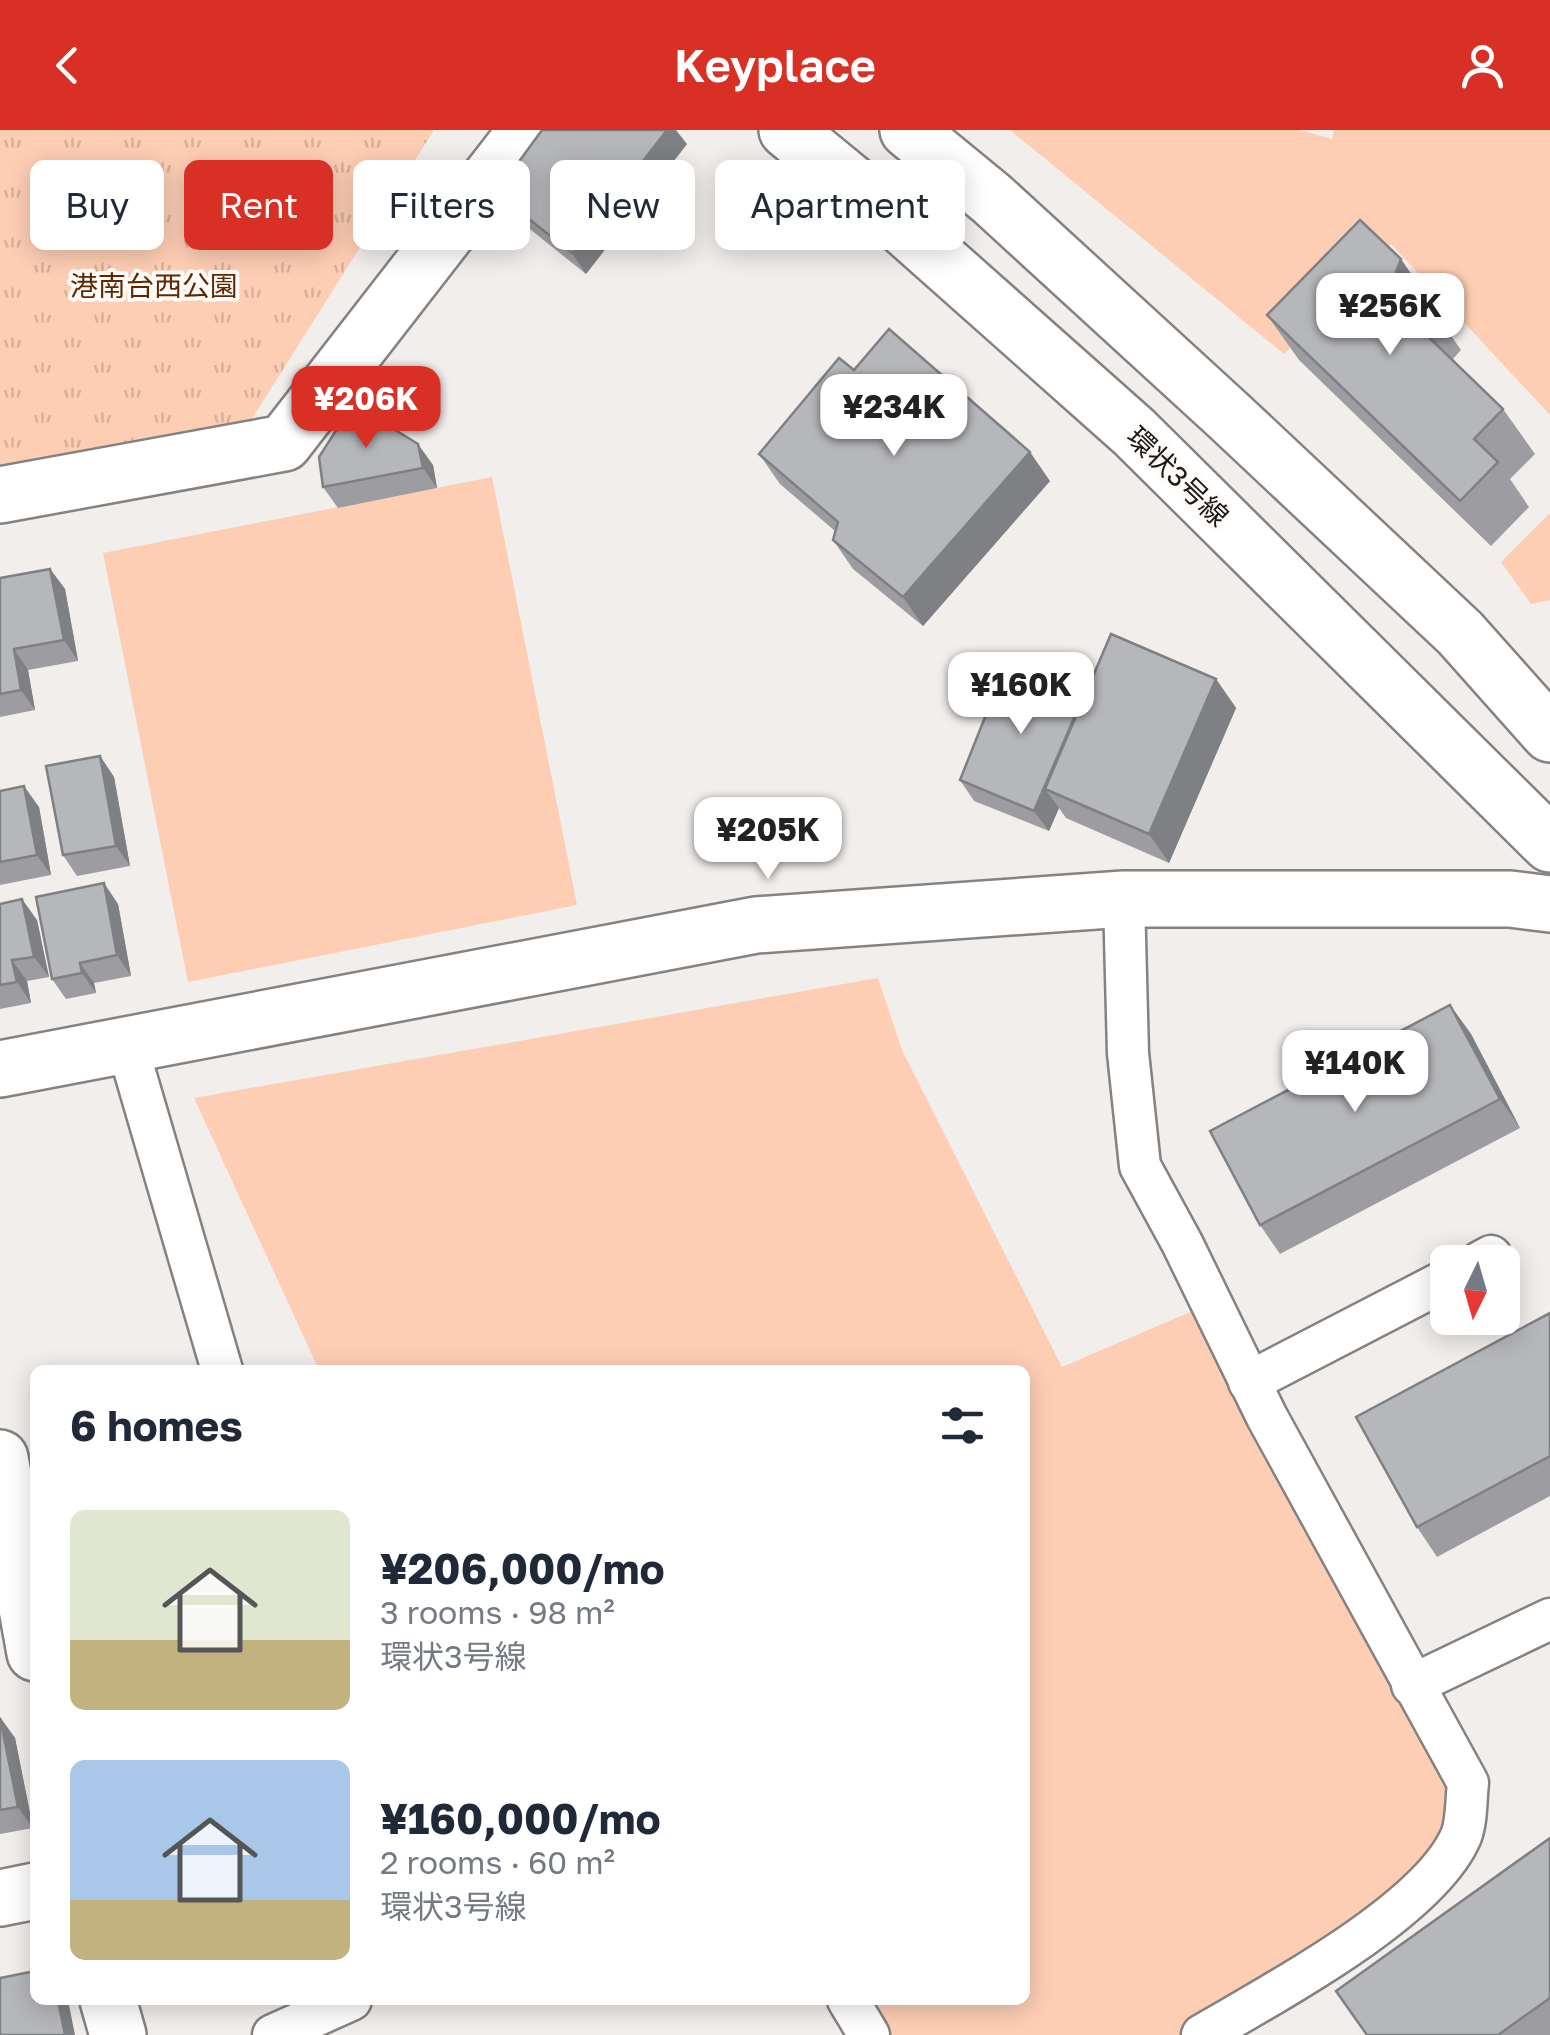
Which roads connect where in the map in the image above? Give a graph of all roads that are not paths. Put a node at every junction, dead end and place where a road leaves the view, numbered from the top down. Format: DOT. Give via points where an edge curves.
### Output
graph roads {
  1 [pos="526,130"];
  2 [pos="787,130"];
  3 [pos="908,130"];
  4 [pos="0,495"];
  5 [pos="1550,734"];
  6 [pos="1550,844"];
  7 [pos="1124,899"];
  8 [pos="1550,904"];
  9 [pos="127,1045"];
  10 [pos="0,1069"];
  11 [pos="1430,1288"];
  12 [pos="221,1365"];
  13 [pos="1249,1382"];
  14 [pos="0,1458"];
  15 [pos="1550,1619"];
  16 [pos="30,1625"];
  17 [pos="1412,1684"];
  18 [pos="30,1891"];
  19 [pos="0,1898"];
  20 [pos="109,2005"];
  21 [pos="340,2005"];
  22 [pos="851,2005"];
  23 [pos="1253,2023"];
  24 [pos="118,2035"];
  25 [pos="273,2035"];
  26 [pos="869,2035"];
  27 [pos="1202,2035"];
  1 -- 4 [label="street" via="284,444"];
  2 -- 6 [label="street, 環状3号線" via="1134,432"];
  3 -- 5 [label="street" via="1230,416 1460,633"];
  7 -- 8 [label="street"];
  7 -- 9 [label="street" via="756,925"];
  7 -- 13 [label="lane" via="1128,1053 1140,1166"];
  9 -- 10 [label="street"];
  9 -- 12 [label="lane"];
  11 -- 13 [label="lane"];
  13 -- 17 [label="lane"];
  14 -- 16 [label="street"];
  15 -- 17 [label="lane"];
  17 -- 23 [label="lane" via="1468,1783 1462,1834 1437,1874"];
  18 -- 19 [label="street"];
  20 -- 24 [label="street"];
  21 -- 25 [label="lane"];
  22 -- 26 [label="lane"];
  23 -- 27 [label="lane"];
}
